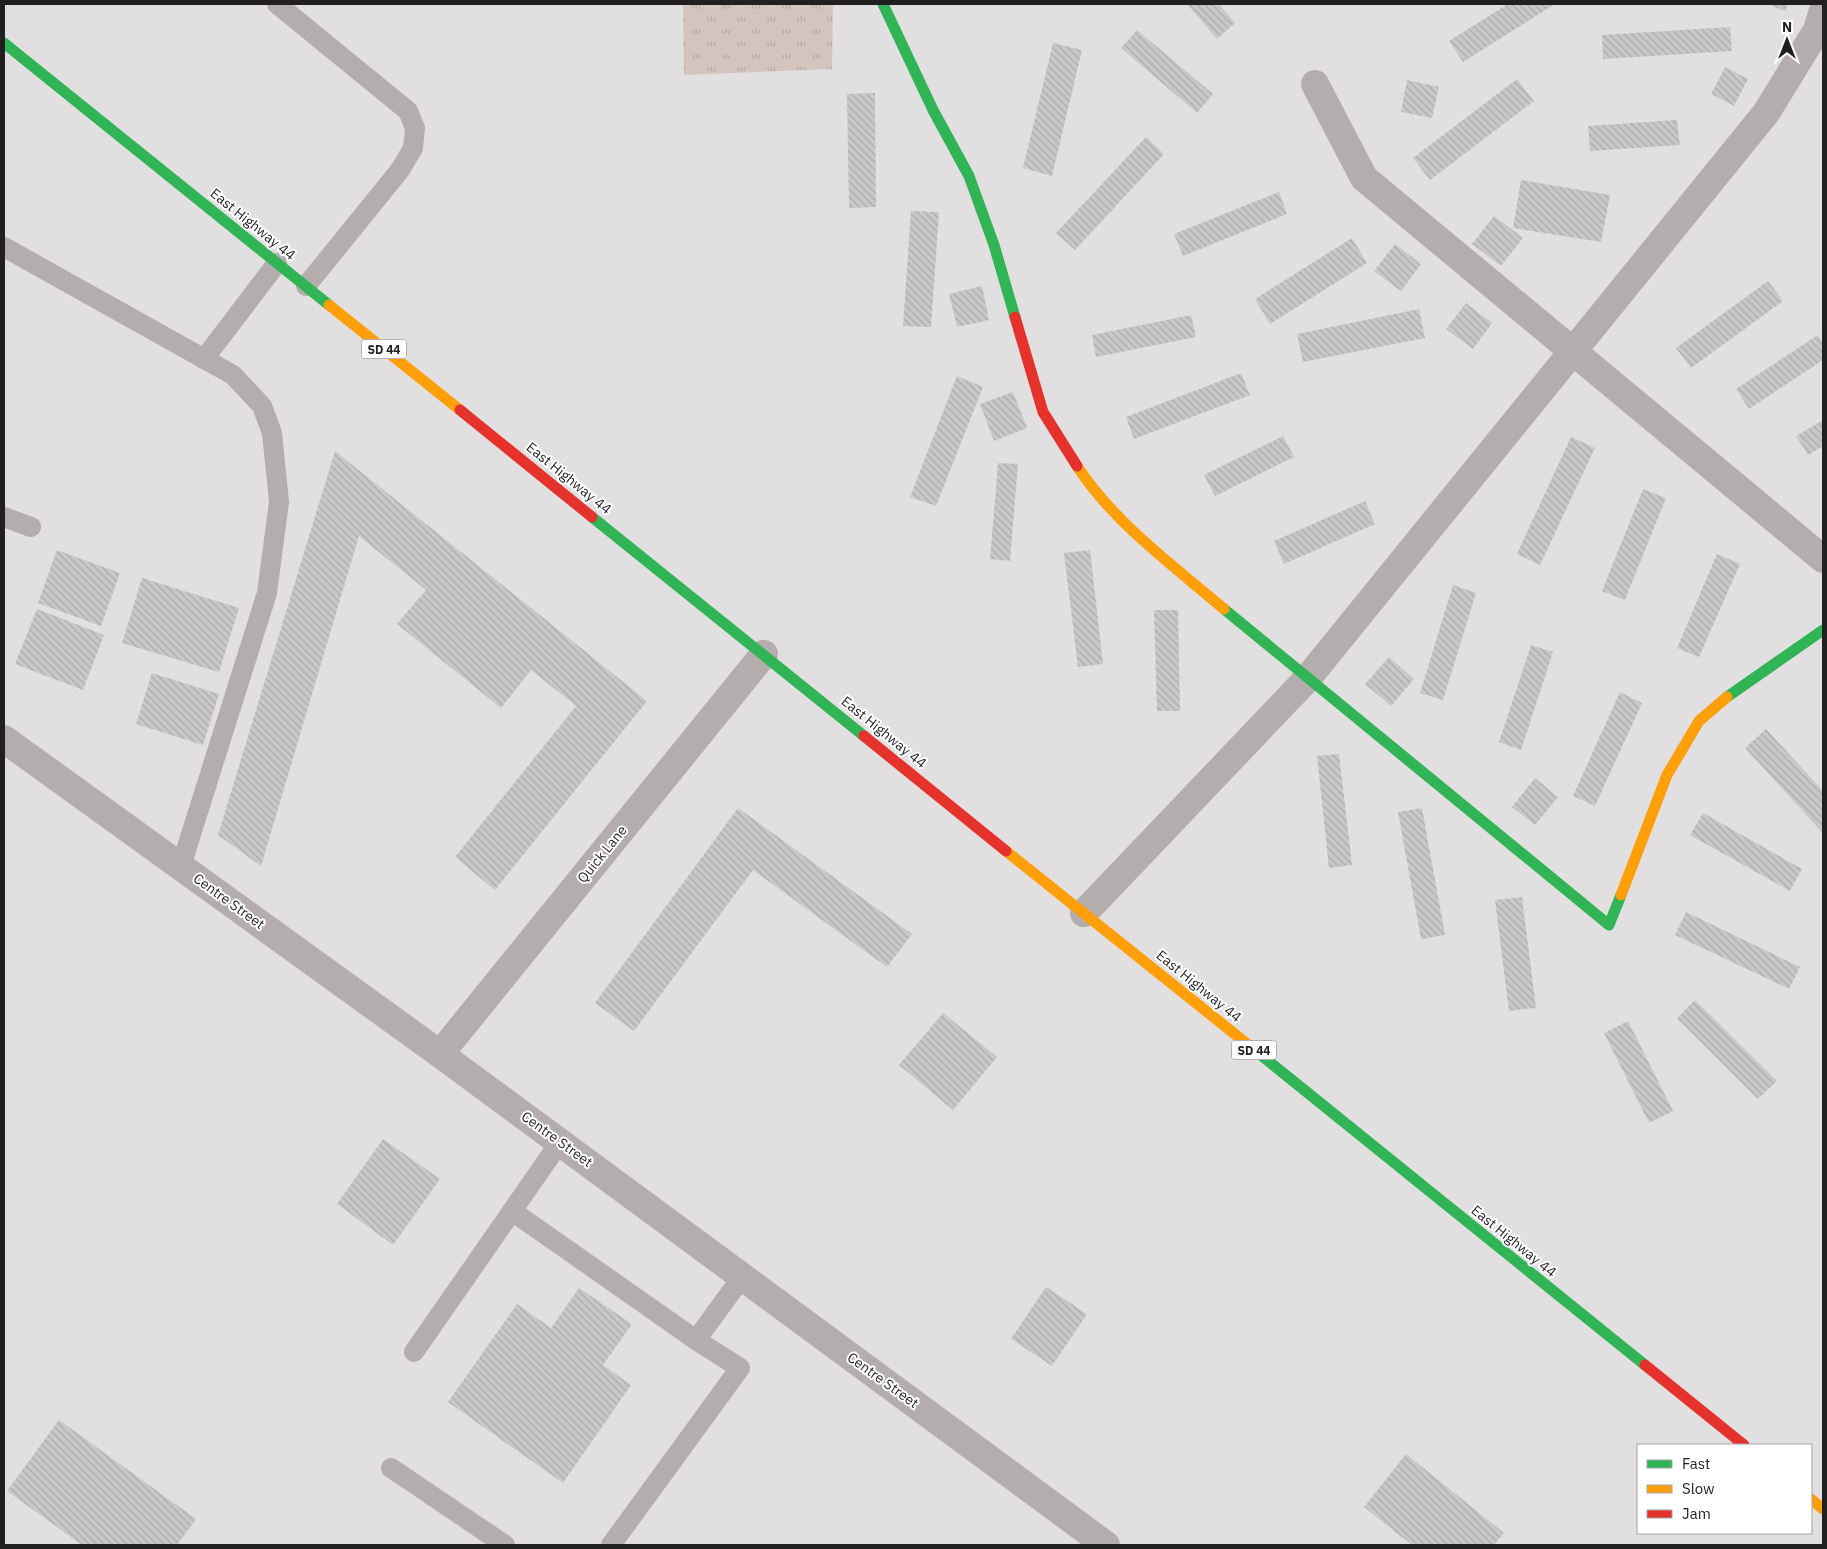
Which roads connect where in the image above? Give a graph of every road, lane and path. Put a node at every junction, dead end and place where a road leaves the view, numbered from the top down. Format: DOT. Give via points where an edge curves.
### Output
graph roads {
  1 [pos="277,4"];
  2 [pos="883,4"];
  3 [pos="1823,10"];
  4 [pos="4,43"];
  5 [pos="1315,84"];
  6 [pos="4,247"];
  7 [pos="277,263"];
  8 [pos="306,286"];
  9 [pos="1573,352"];
  10 [pos="204,359"];
  11 [pos="4,517"];
  12 [pos="31,527"];
  13 [pos="1823,559"];
  14 [pos="1823,630"];
  15 [pos="764,654"];
  16 [pos="1307,680"];
  17 [pos="4,739"];
  18 [pos="181,866"];
  19 [pos="1084,913"];
  20 [pos="440,1054"];
  21 [pos="560,1142"];
  22 [pos="512,1211"];
  23 [pos="742,1277"];
  24 [pos="696,1340"];
  25 [pos="414,1352"];
  26 [pos="1743,1444"];
  27 [pos="391,1468"];
  28 [pos="1812,1500"];
  29 [pos="1823,1509"];
  30 [pos="505,1545"];
  31 [pos="611,1545"];
  32 [pos="1106,1545"];
  1 -- 8 [label="lane" via="408,111 415,128 413,148 400,170"];
  2 -- 16 [label="main road" via="933,110 969,176 994,246 1043,412 1091,487 1146,543"];
  3 -- 9 [label="street" via="1817,30 1766,114"];
  4 -- 7 [label="main road, East Highway 44 / SD 44"];
  5 -- 9 [label="street" via="1364,178"];
  6 -- 10 [label="lane"];
  7 -- 8 [label="main road, East Highway 44 / SD 44"];
  7 -- 10 [label="lane"];
  8 -- 15 [label="main road, East Highway 44 / SD 44"];
  9 -- 13 [label="street"];
  9 -- 16 [label="street"];
  10 -- 18 [label="lane" via="233,375 262,406 272,432 279,502 268,593"];
  11 -- 12 [label="lane"];
  14 -- 16 [label="main road" via="1731,694 1699,721 1667,775 1609,924"];
  15 -- 19 [label="main road, East Highway 44 / SD 44"];
  15 -- 20 [label="street, Quick Lane"];
  16 -- 19 [label="street"];
  17 -- 18 [label="street, Centre Street"];
  18 -- 20 [label="street, Centre Street"];
  19 -- 26 [label="main road, East Highway 44 / SD 44"];
  20 -- 21 [label="street, Centre Street"];
  21 -- 22 [label="lane"];
  21 -- 23 [label="street, Centre Street"];
  22 -- 24 [label="lane"];
  22 -- 25 [label="lane"];
  23 -- 24 [label="lane"];
  23 -- 32 [label="street, Centre Street"];
  24 -- 31 [label="lane" via="740,1368"];
  27 -- 30 [label="lane"];
  28 -- 29 [label="main road"];
}
